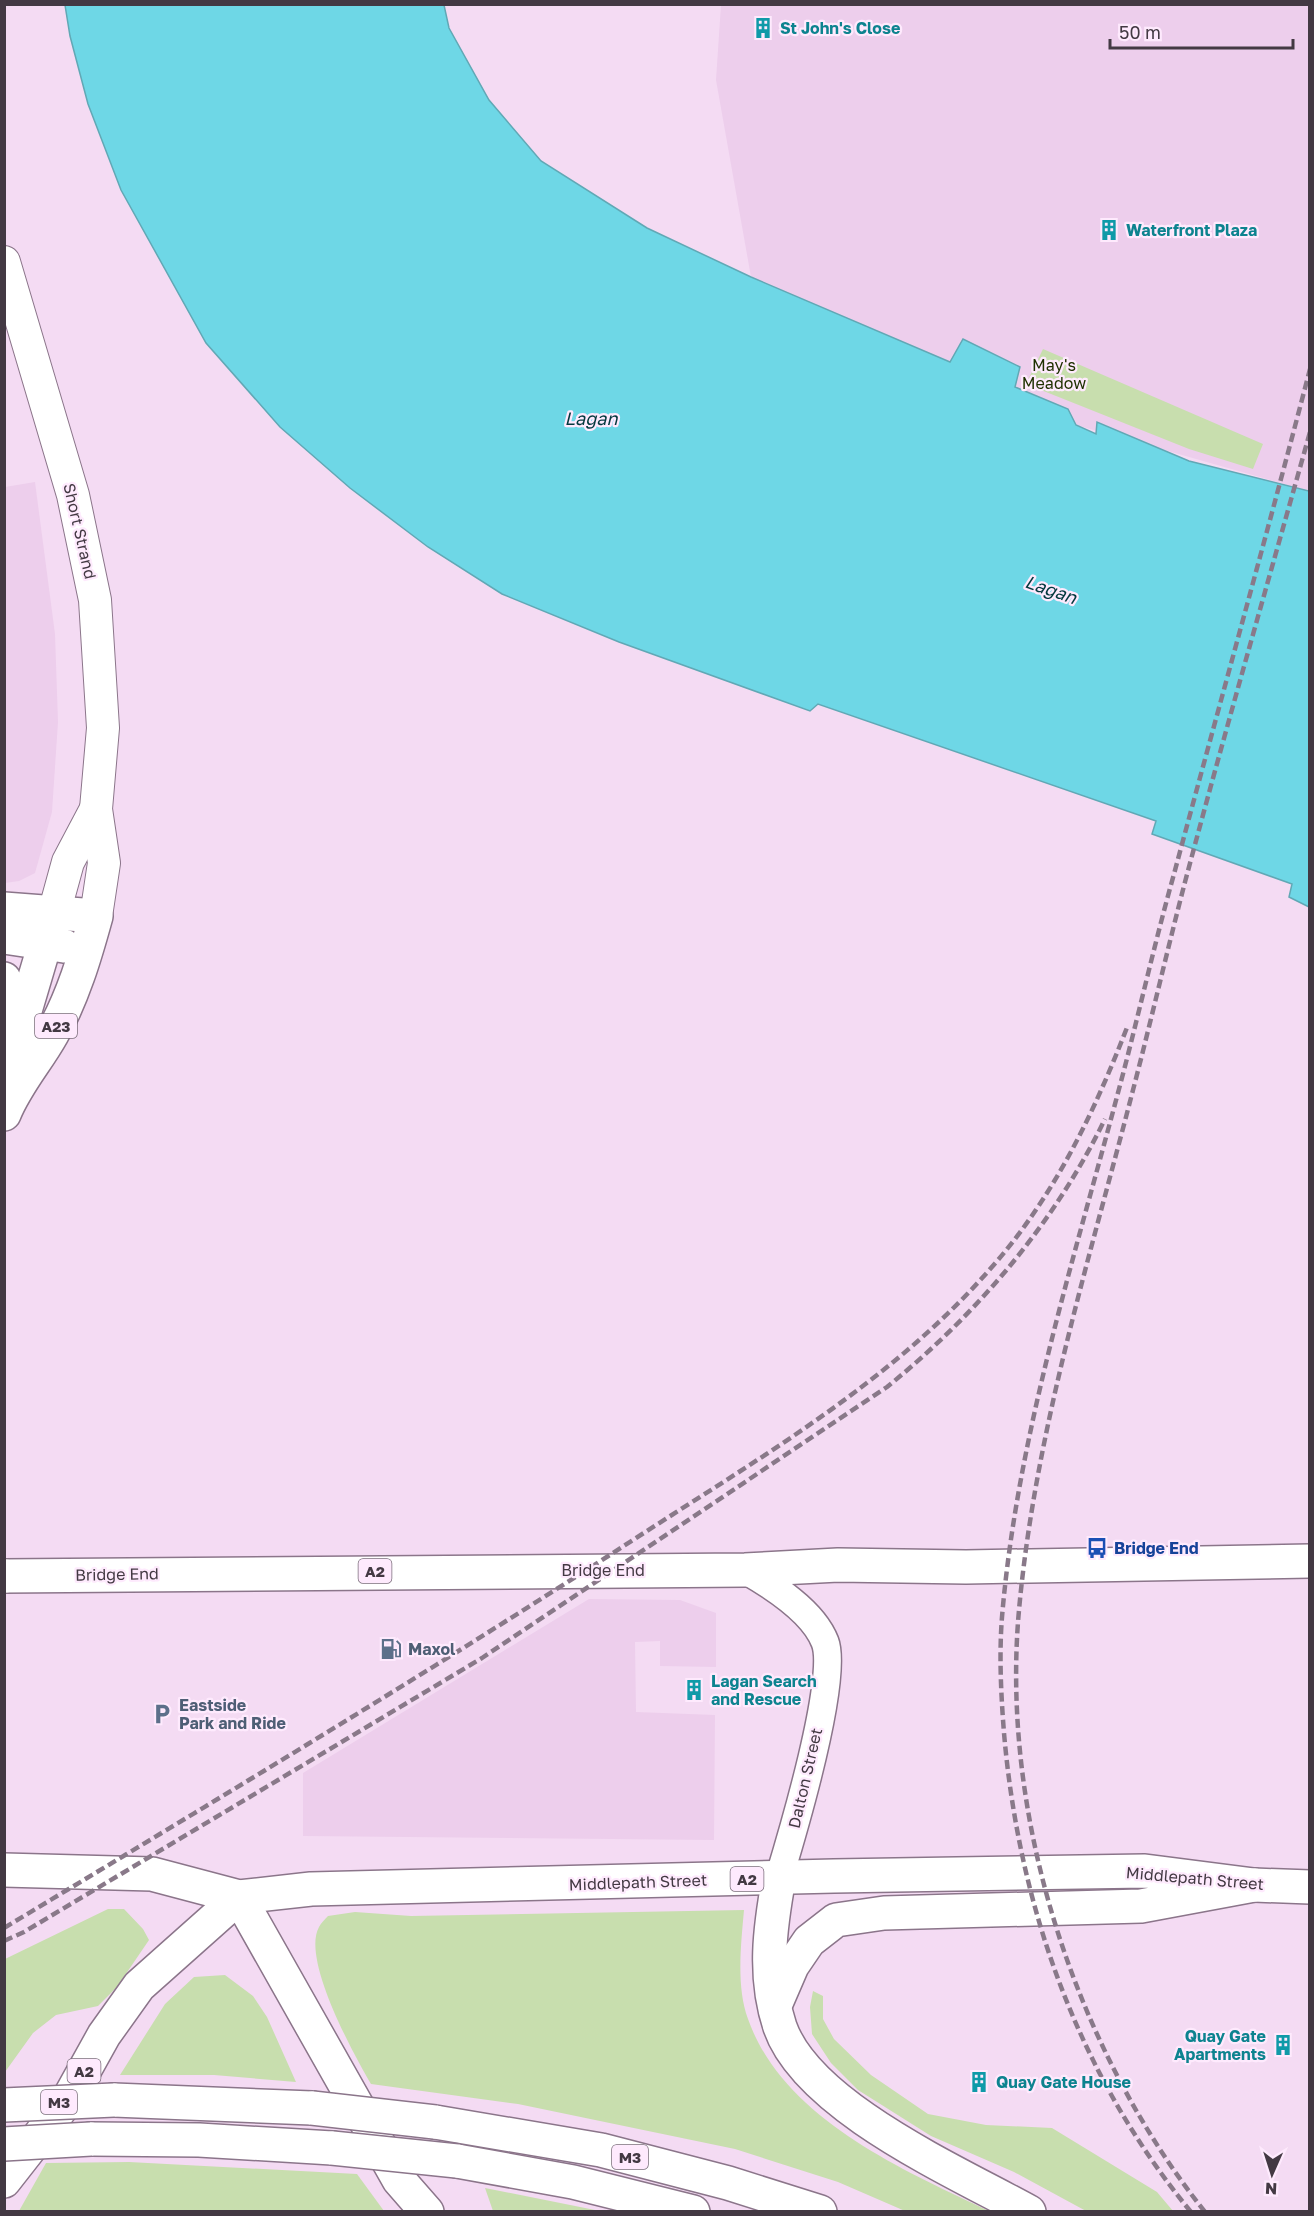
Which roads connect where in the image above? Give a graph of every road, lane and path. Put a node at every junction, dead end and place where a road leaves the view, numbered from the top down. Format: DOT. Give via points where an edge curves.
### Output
graph roads {
  1 [pos="4,262"];
  2 [pos="96,809"];
  3 [pos="4,909"];
  4 [pos="54,913"];
  5 [pos="96,916"];
  6 [pos="4,937"];
  7 [pos="45,944"];
  8 [pos="87,948"];
  9 [pos="4,979"];
  10 [pos="22,1020"];
  11 [pos="8,1105"];
  12 [pos="1310,1561"];
  13 [pos="746,1569"];
  14 [pos="5,1576"];
  15 [pos="4,1870"];
  16 [pos="779,1878"];
  17 [pos="1254,1885"];
  18 [pos="1310,1887"];
  19 [pos="239,1898"];
  20 [pos="776,2003"];
  21 [pos="4,2105"];
  22 [pos="4,2144"];
  23 [pos="4,2181"];
  24 [pos="427,2211"];
  25 [pos="693,2211"];
  26 [pos="820,2211"];
  27 [pos="1029,2211"];
  1 -- 2 [label="main road, Short Strand" via="73,495 95,600 103,728"];
  2 -- 4 [label="main road, Short Strand" via="68,862"];
  2 -- 5 [label="main road, Short Strand" via="104,863"];
  3 -- 4 [label="main road"];
  4 -- 5 [label="main road"];
  4 -- 7 [label="main road, Short Strand / A23"];
  5 -- 8 [label="main road, Short Strand / A23"];
  6 -- 7 [label="main road"];
  7 -- 8 [label="main road"];
  7 -- 10 [label="main road, Short Strand / A23"];
  8 -- 11 [label="main road, Short Strand / A23" via="52,1034"];
  9 -- 10 [label="main road, A23"];
  10 -- 11 [label="main road, Short Strand / A23"];
  12 -- 13 [label="main road, Bridge End / A2" via="966,1567 846,1564"];
  13 -- 14 [label="main road, Bridge End / A2"];
  13 -- 16 [label="street, Dalton Street" via="780,1590 807,1617 825,1641 828,1659 812,1754"];
  15 -- 19 [label="main road, Middlepath Street / A2" via="152,1874"];
  16 -- 17 [label="main road, Middlepath Street / A2" via="1145,1871"];
  16 -- 19 [label="main road, Middlepath Street / A2" via="311,1889"];
  16 -- 20 [label="main road" via="768,1942"];
  17 -- 18 [label="main road, Middlepath Street / A2"];
  17 -- 20 [label="main road" via="1141,1906 884,1913 836,1920 809,1941 792,1966"];
  19 -- 23 [label="main road, A2" via="139,1986 104,2035 69,2098"];
  19 -- 24 [label="main road" via="399,2180"];
  20 -- 27 [label="main road" via="780,2027 797,2056 840,2103 889,2135"];
  21 -- 26 [label="main road, M3, bridge" via="114,2100 312,2108 435,2122 601,2150"];
  22 -- 25 [label="main road, M3, bridge" via="199,2139 332,2148 457,2161 573,2182"];
}
